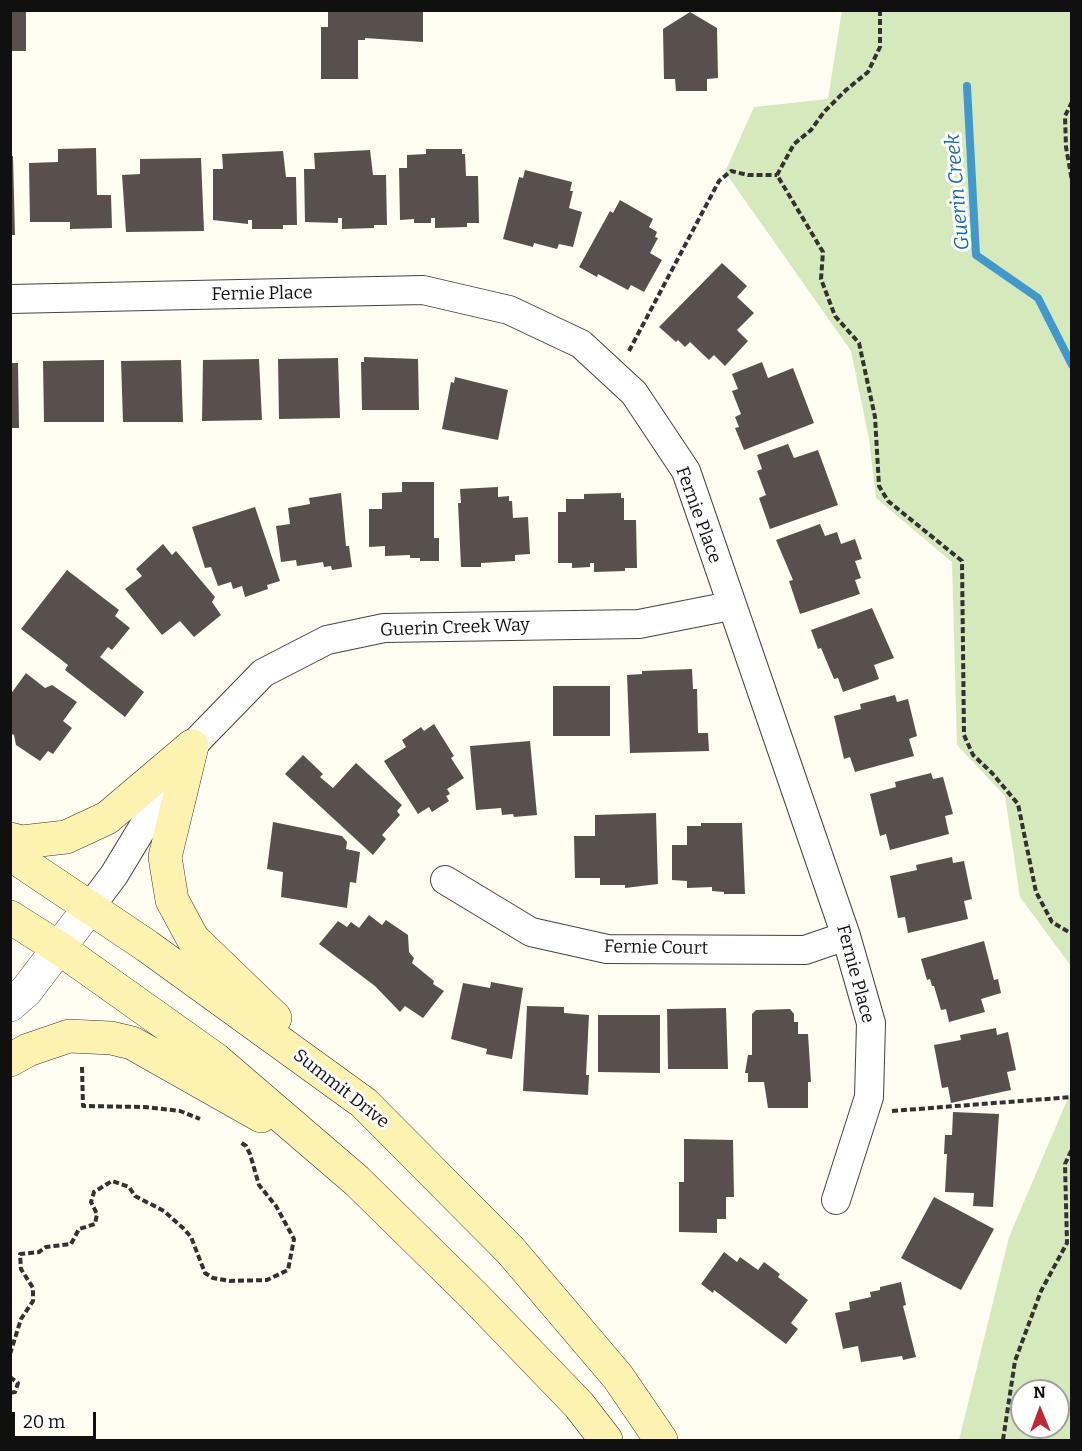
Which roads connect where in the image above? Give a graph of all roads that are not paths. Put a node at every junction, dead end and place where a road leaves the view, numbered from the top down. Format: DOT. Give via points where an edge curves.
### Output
graph roads {
  1 [pos="10,299"];
  2 [pos="730,606"];
  3 [pos="192,746"];
  4 [pos="10,839"];
  5 [pos="10,854"];
  6 [pos="445,880"];
  7 [pos="90,907"];
  8 [pos="10,917"];
  9 [pos="846,936"];
  10 [pos="59,948"];
  11 [pos="12,1007"];
  12 [pos="10,1060"];
  13 [pos="364,1103"];
  14 [pos="308,1140"];
  15 [pos="836,1200"];
  16 [pos="606,1440"];
  17 [pos="661,1440"];
  1 -- 2 [label="street, Fernie Place" via="423,290 509,310 581,344 634,393 686,471"];
  2 -- 3 [label="street, Guerin Creek Way" via="639,624 384,628 327,640 263,674"];
  2 -- 9 [label="street, Fernie Place"];
  3 -- 4 [label="main road" via="106,818 66,837 22,842"];
  3 -- 7 [label="street, Guerin Creek Way" via="114,875"];
  3 -- 13 [label="main road" via="165,857 172,900 193,939"];
  5 -- 7 [label="main road, Summit Drive"];
  6 -- 9 [label="street, Fernie Court" via="531,932 607,950 805,950"];
  7 -- 10 [label="street"];
  7 -- 13 [label="main road, Summit Drive"];
  8 -- 10 [label="main road"];
  9 -- 15 [label="street, Fernie Place" via="871,1023 869,1097"];
  10 -- 11 [label="street"];
  10 -- 14 [label="main road" via="215,1059"];
  12 -- 14 [label="main road" via="69,1036 132,1043"];
  13 -- 17 [label="main road, Summit Drive" via="511,1251 618,1377"];
  14 -- 16 [label="main road" via="357,1181 474,1296 579,1405"];
}
